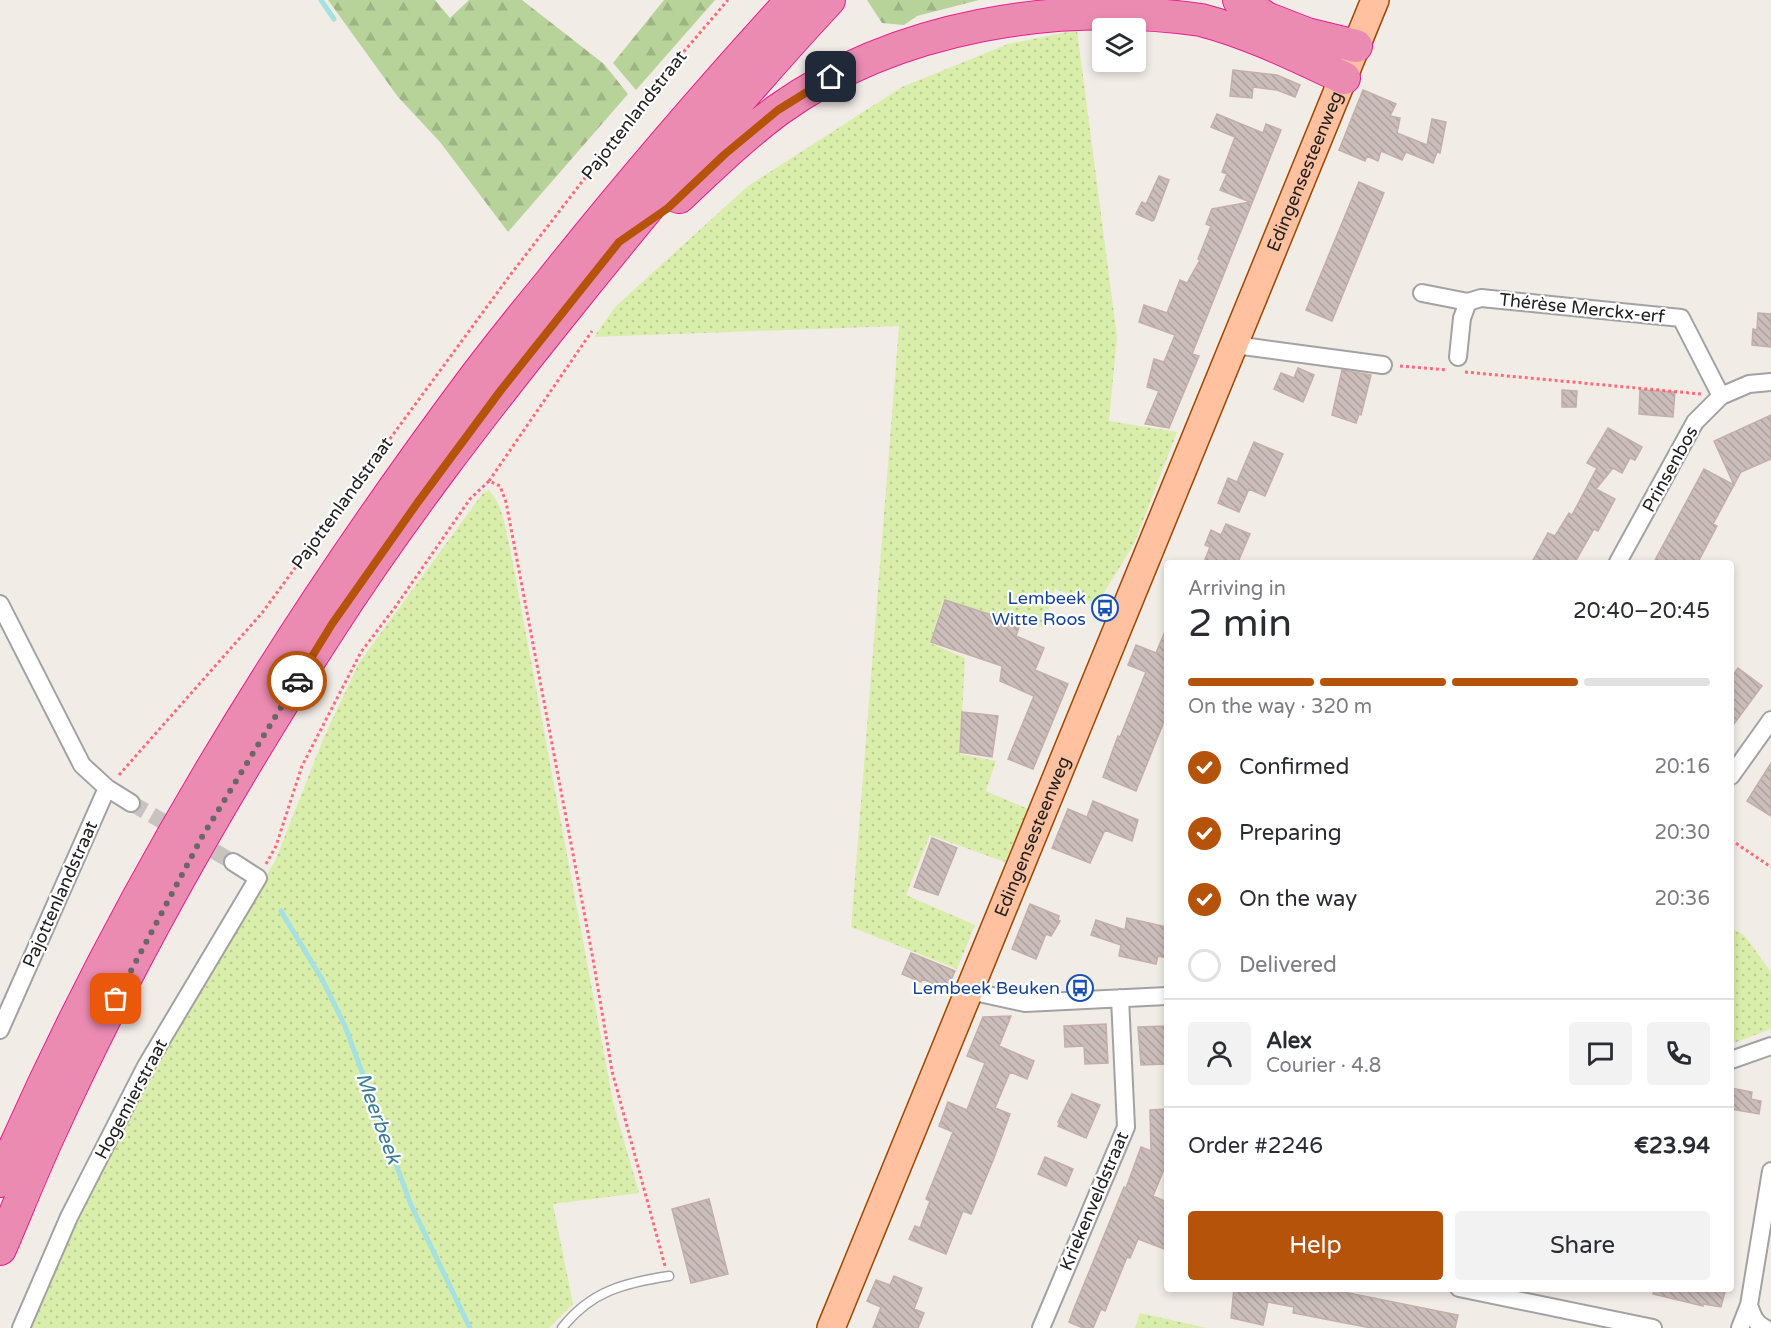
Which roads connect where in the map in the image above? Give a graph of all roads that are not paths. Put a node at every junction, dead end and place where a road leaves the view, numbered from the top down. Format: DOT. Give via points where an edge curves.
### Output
graph roads {
  1 [pos="792,0"];
  2 [pos="829,0"];
  3 [pos="1239,0"];
  4 [pos="1375,0"];
  5 [pos="1356,46"];
  6 [pos="1344,78"];
  7 [pos="619,242"];
  8 [pos="1422,293"];
  9 [pos="1468,302"];
  10 [pos="1234,345"];
  11 [pos="1458,357"];
  12 [pos="1383,365"];
  13 [pos="1771,382"];
  14 [pos="1720,396"];
  15 [pos="1619,560"];
  16 [pos="0,604"];
  17 [pos="1771,720"];
  18 [pos="1734,772"];
  19 [pos="107,788"];
  20 [pos="130,803"];
  21 [pos="234,862"];
  22 [pos="970,991"];
  23 [pos="1164,996"];
  24 [pos="1120,998"];
  25 [pos="0,1030"];
  26 [pos="1769,1049"];
  27 [pos="1734,1059"];
  28 [pos="1771,1171"];
  29 [pos="0,1181"];
  30 [pos="0,1249"];
  31 [pos="669,1276"];
  32 [pos="1478,1292"];
  33 [pos="1749,1305"];
  34 [pos="21,1328"];
  35 [pos="562,1328"];
  36 [pos="831,1328"];
  37 [pos="1041,1328"];
  38 [pos="1653,1328"];
  39 [pos="1740,1328"];
  40 [pos="1765,1328"];
  1 -- 29 [label="highway" via="705,96 479,371 311,610 137,901 62,1047"];
  2 -- 7 [label="highway"];
  3 -- 5 [label="highway" via="1286,26"];
  4 -- 5 [label="main road, Edingensesteenweg"];
  5 -- 6 [label="main road, Edingensesteenweg"];
  6 -- 7 [label="highway" via="1254,37 1200,20 1139,10 1085,7 1025,11 983,19 922,36 831,77 778,110 668,208"];
  6 -- 10 [label="main road, Edingensesteenweg"];
  7 -- 30 [label="highway" via="501,390 405,520 332,624 255,747 163,908 101,1029"];
  8 -- 9 [label="street, Thérèse Merckx-erf"];
  9 -- 11 [label="street" via="1462,318"];
  9 -- 14 [label="street, Thérèse Merckx-erf" via="1481,298 1681,318"];
  10 -- 12 [label="street"];
  10 -- 22 [label="main road, Edingensesteenweg"];
  13 -- 14 [label="street, Prinsenbos" via="1749,384"];
  14 -- 15 [label="street, Prinsenbos" via="1695,422"];
  16 -- 19 [label="street" via="82,765"];
  17 -- 18 [label="street"];
  19 -- 20 [label="street"];
  19 -- 25 [label="street, Pajottenlandstraat"];
  21 -- 34 [label="street, Hogemierstraat" via="258,878 146,1066 69,1217"];
  22 -- 24 [label="street" via="1025,1003"];
  22 -- 36 [label="main road, Edingensesteenweg"];
  23 -- 24 [label="street"];
  24 -- 37 [label="street, Kriekenveldstraat" via="1126,1127"];
  26 -- 27 [label="street"];
  28 -- 33 [label="street"];
  31 -- 35 [label="lane" via="619,1286 578,1309"];
  32 -- 38 [label="street"];
  33 -- 39 [label="street"];
  33 -- 40 [label="street" via="1753,1317"];
}
